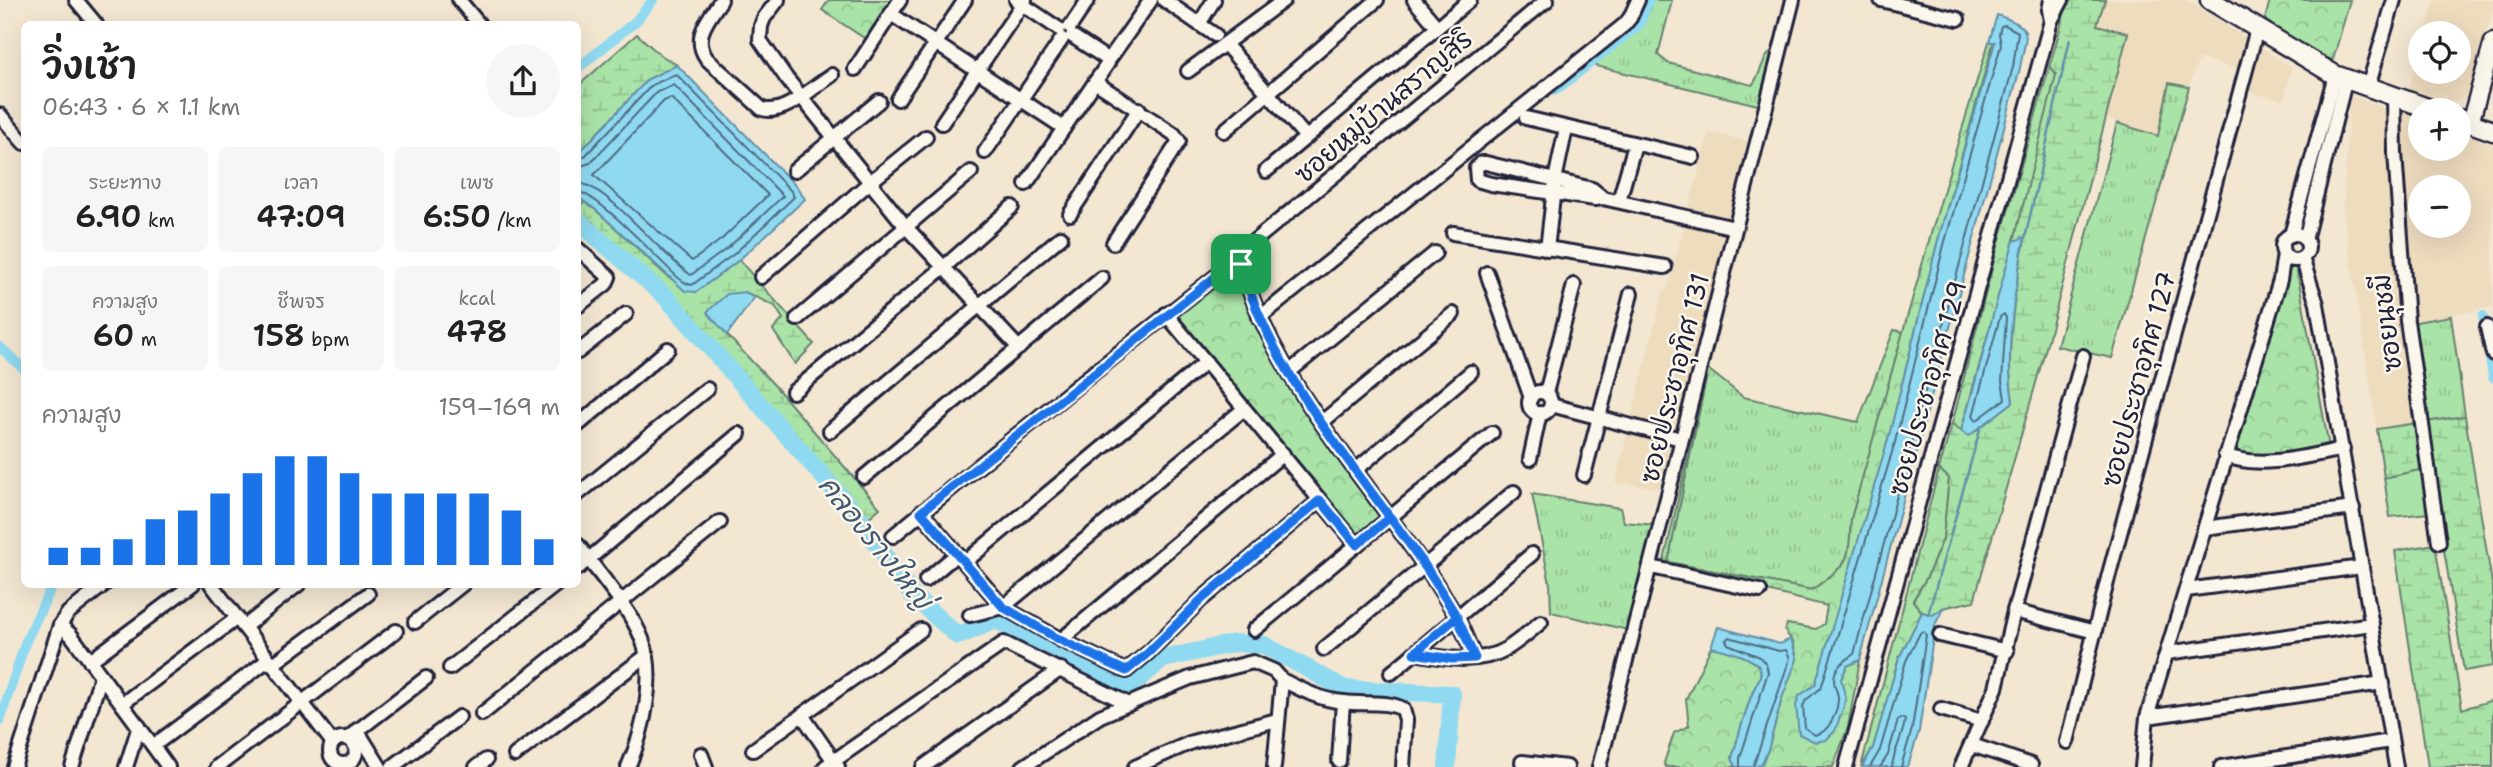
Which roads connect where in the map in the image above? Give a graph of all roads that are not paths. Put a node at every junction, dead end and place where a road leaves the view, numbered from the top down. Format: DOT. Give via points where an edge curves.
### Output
graph roads {
  1 [pos="75,0"];
  2 [pos="459,0"];
  3 [pos="721,0"];
  4 [pos="778,0"];
  5 [pos="900,0"];
  6 [pos="965,0"];
  7 [pos="1088,0"];
  8 [pos="1151,0"];
  9 [pos="1164,0"];
  10 [pos="1214,0"];
  11 [pos="1284,0"];
  12 [pos="1377,0"];
  13 [pos="1414,0"];
  14 [pos="1469,0"];
  15 [pos="1547,0"];
  16 [pos="1793,0"];
  17 [pos="1881,0"];
  18 [pos="2051,0"];
  19 [pos="2062,0"];
  20 [pos="2394,0"];
  21 [pos="1021,1"];
  22 [pos="1635,1"];
  23 [pos="2218,2"];
  24 [pos="891,14"];
  25 [pos="1958,19"];
  26 [pos="93,21"];
  27 [pos="476,21"];
  28 [pos="2051,21"];
  29 [pos="1199,23"];
  30 [pos="1437,27"];
  31 [pos="2257,29"];
  32 [pos="1066,33"];
  33 [pos="1215,35"];
  34 [pos="936,43"];
  35 [pos="2493,43"];
  36 [pos="1225,44"];
  37 [pos="1108,61"];
  38 [pos="855,69"];
  39 [pos="978,71"];
  40 [pos="1188,71"];
  41 [pos="832,75"];
  42 [pos="2341,76"];
  43 [pos="1095,82"];
  44 [pos="2368,87"];
  45 [pos="1268,93"];
  46 [pos="800,96"];
  47 [pos="2394,97"];
  48 [pos="898,99"];
  49 [pos="1021,100"];
  50 [pos="879,101"];
  51 [pos="2408,102"];
  52 [pos="2471,102"];
  53 [pos="1139,110"];
  54 [pos="0,116"];
  55 [pos="1527,118"];
  56 [pos="942,123"];
  57 [pos="2471,123"];
  58 [pos="1064,128"];
  59 [pos="1566,128"];
  60 [pos="1224,131"];
  61 [pos="2493,131"];
  62 [pos="1306,137"];
  63 [pos="833,138"];
  64 [pos="926,138"];
  65 [pos="21,140"];
  66 [pos="1635,144"];
  67 [pos="985,152"];
  68 [pos="1693,157"];
  69 [pos="794,171"];
  70 [pos="1266,171"];
  71 [pos="971,172"];
  72 [pos="869,183"];
  73 [pos="1026,184"];
  74 [pos="1555,187"];
  75 [pos="1619,201"];
  76 [pos="1012,207"];
  77 [pos="1070,214"];
  78 [pos="906,227"];
  79 [pos="1735,228"];
  80 [pos="1453,233"];
  81 [pos="2291,235"];
  82 [pos="1060,237"];
  83 [pos="2305,240"];
  84 [pos="1113,243"];
  85 [pos="1547,249"];
  86 [pos="581,252"];
  87 [pos="1435,253"];
  88 [pos="2284,254"];
  89 [pos="2302,258"];
  90 [pos="1237,263"];
  91 [pos="944,267"];
  92 [pos="1665,267"];
  93 [pos="1487,273"];
  94 [pos="761,277"];
  95 [pos="1102,278"];
  96 [pos="1574,285"];
  97 [pos="1631,294"];
  98 [pos="581,304"];
  99 [pos="980,306"];
  100 [pos="626,314"];
  101 [pos="1166,314"];
  102 [pos="1453,314"];
  103 [pos="1259,318"];
  104 [pos="797,319"];
  105 [pos="2487,327"];
  106 [pos="1018,348"];
  107 [pos="668,349"];
  108 [pos="581,350"];
  109 [pos="2493,354"];
  110 [pos="2083,356"];
  111 [pos="1206,362"];
  112 [pos="1289,372"];
  113 [pos="1471,372"];
  114 [pos="707,389"];
  115 [pos="793,392"];
  116 [pos="1546,404"];
  117 [pos="1244,409"];
  118 [pos="1599,418"];
  119 [pos="581,422"];
  120 [pos="1322,422"];
  121 [pos="830,431"];
  122 [pos="1492,433"];
  123 [pos="739,434"];
  124 [pos="1681,439"];
  125 [pos="2343,449"];
  126 [pos="1283,454"];
  127 [pos="2225,456"];
  128 [pos="1530,459"];
  129 [pos="1356,470"];
  130 [pos="1584,475"];
  131 [pos="864,477"];
  132 [pos="581,492"];
  133 [pos="1514,492"];
  134 [pos="1320,500"];
  135 [pos="2353,508"];
  136 [pos="921,512"];
  137 [pos="1390,517"];
  138 [pos="720,522"];
  139 [pos="2205,528"];
  140 [pos="893,536"];
  141 [pos="2439,542"];
  142 [pos="1357,545"];
  143 [pos="581,549"];
  144 [pos="1532,554"];
  145 [pos="961,558"];
  146 [pos="589,560"];
  147 [pos="1424,564"];
  148 [pos="581,566"];
  149 [pos="1651,567"];
  150 [pos="2362,567"];
  151 [pos="926,580"];
  152 [pos="100,588"];
  153 [pos="188,588"];
  154 [pos="217,588"];
  155 [pos="293,588"];
  156 [pos="458,588"];
  157 [pos="552,588"];
  158 [pos="2186,590"];
  159 [pos="1760,591"];
  160 [pos="368,594"];
  161 [pos="620,603"];
  162 [pos="1003,607"];
  163 [pos="2014,611"];
  164 [pos="970,615"];
  165 [pos="1457,617"];
  166 [pos="415,622"];
  167 [pos="1541,622"];
  168 [pos="240,623"];
  169 [pos="2372,624"];
  170 [pos="60,625"];
  171 [pos="922,630"];
  172 [pos="1254,630"];
  173 [pos="396,631"];
  174 [pos="2095,632"];
  175 [pos="1940,635"];
  176 [pos="1060,640"];
  177 [pos="1324,649"];
  178 [pos="2007,651"];
  179 [pos="1414,653"];
  180 [pos="2167,653"];
  181 [pos="646,656"];
  182 [pos="1475,658"];
  183 [pos="90,661"];
  184 [pos="270,663"];
  185 [pos="450,668"];
  186 [pos="1061,669"];
  187 [pos="1391,673"];
  188 [pos="101,676"];
  189 [pos="426,678"];
  190 [pos="1282,680"];
  191 [pos="2383,683"];
  192 [pos="1343,702"];
  193 [pos="300,703"];
  194 [pos="122,704"];
  195 [pos="1129,704"];
  196 [pos="1941,709"];
  197 [pos="482,714"];
  198 [pos="802,715"];
  199 [pos="2147,717"];
  200 [pos="459,718"];
  201 [pos="1277,720"];
  202 [pos="1982,721"];
  203 [pos="139,726"];
  204 [pos="352,734"];
  205 [pos="2391,741"];
  206 [pos="2067,742"];
  207 [pos="333,743"];
  208 [pos="1972,745"];
  209 [pos="153,746"];
  210 [pos="753,750"];
  211 [pos="701,754"];
  212 [pos="515,755"];
  213 [pos="358,761"];
  214 [pos="1339,761"];
  215 [pos="1522,762"];
  216 [pos="336,764"];
  217 [pos="832,765"];
  218 [pos="2031,765"];
  219 [pos="14,767"];
  220 [pos="72,767"];
  221 [pos="126,767"];
  222 [pos="168,767"];
  223 [pos="218,767"];
  224 [pos="380,767"];
  225 [pos="392,767"];
  226 [pos="628,767"];
  227 [pos="706,767"];
  228 [pos="923,767"];
  229 [pos="1023,767"];
  230 [pos="1135,767"];
  231 [pos="1275,767"];
  232 [pos="1403,767"];
  233 [pos="1567,767"];
  234 [pos="1599,767"];
  235 [pos="1846,767"];
  236 [pos="1961,767"];
  237 [pos="2141,767"];
  238 [pos="2221,767"];
  239 [pos="2396,767"];
  1 -- 26 [label="street"];
  2 -- 27 [label="street"];
  3 -- 46 [label="street" via="700,36 707,59 762,109 782,109"];
  4 -- 46 [label="street" via="764,18 760,40"];
  5 -- 24 [label="street"];
  6 -- 34 [label="street"];
  7 -- 32 [label="street"];
  8 -- 37 [label="street"];
  9 -- 29 [label="street"];
  10 -- 29 [label="street"];
  11 -- 36 [label="street"];
  12 -- 45 [label="street"];
  13 -- 30 [label="street"];
  14 -- 30 [label="street"];
  15 -- 90 [label="street, ซอยหมู่บ้านสราญสิริ" via="1248,247 1233,247 1230,255"];
  16 -- 79 [label="street, ซอยประชาอุทิศ 131"];
  17 -- 25 [label="street"];
  18 -- 28 [label="street, ซอยประชาอุทิศ 129"];
  19 -- 28 [label="street, ซอยประชาอุทิศ 129"];
  20 -- 44 [label="street"];
  21 -- 32 [label="street"];
  21 -- 39 [label="street"];
  22 -- 103 [label="street" via="1624,25"];
  23 -- 31 [label="main road"];
  24 -- 34 [label="street"];
  24 -- 38 [label="street"];
  28 -- 235 [label="street, ซอยประชาอุทิศ 129"];
  29 -- 33 [label="street"];
  30 -- 62 [label="street"];
  31 -- 42 [label="main road"];
  31 -- 174 [label="street, ซอยประชาอุทิศ 127"];
  32 -- 37 [label="street"];
  32 -- 49 [label="street"];
  34 -- 39 [label="street"];
  34 -- 48 [label="street"];
  35 -- 52 [label="street"];
  36 -- 40 [label="street"];
  36 -- 45 [label="street"];
  37 -- 43 [label="street"];
  39 -- 49 [label="street"];
  39 -- 56 [label="street"];
  41 -- 46 [label="street"];
  42 -- 44 [label="main road"];
  42 -- 81 [label="street"];
  42 -- 83 [label="street"];
  43 -- 53 [label="street"];
  43 -- 58 [label="street"];
  44 -- 47 [label="main road"];
  45 -- 60 [label="street"];
  45 -- 62 [label="street"];
  46 -- 63 [label="street"];
  47 -- 51 [label="main road"];
  47 -- 141 [label="street, ซอยนุชมี" via="2407,321"];
  49 -- 58 [label="street"];
  49 -- 67 [label="street"];
  50 -- 63 [label="street"];
  53 -- 77 [label="street"];
  53 -- 84 [label="street" via="1174,134 1178,145"];
  54 -- 65 [label="street"];
  55 -- 59 [label="street"];
  57 -- 61 [label="main road"];
  58 -- 73 [label="street"];
  59 -- 66 [label="street"];
  59 -- 74 [label="street"];
  62 -- 70 [label="street"];
  63 -- 69 [label="street"];
  63 -- 72 [label="street"];
  64 -- 72 [label="street"];
  66 -- 68 [label="street"];
  66 -- 75 [label="street"];
  71 -- 78 [label="street"];
  72 -- 78 [label="street"];
  72 -- 94 [label="street"];
  74 -- 74 [label="street" via="1479,181 1476,168 1486,163"];
  74 -- 75 [label="street" via="1592,189 1603,198"];
  74 -- 85 [label="street"];
  75 -- 79 [label="street"];
  76 -- 91 [label="street"];
  78 -- 91 [label="street"];
  78 -- 104 [label="street"];
  79 -- 124 [label="street, ซอยประชาอุทิศ 131"];
  80 -- 85 [label="street"];
  81 -- 83 [label="street"];
  81 -- 88 [label="street" via="2283,243"];
  82 -- 99 [label="street"];
  83 -- 89 [label="street"];
  85 -- 92 [label="street"];
  86 -- 98 [label="street" via="609,277"];
  87 -- 112 [label="street"];
  88 -- 89 [label="street" via="2290,259"];
  88 -- 127 [label="street"];
  89 -- 125 [label="street" via="2317,304"];
  90 -- 101 [label="street, ซอยหมู่บ้านสราญสิริ"];
  90 -- 103 [label="street"];
  91 -- 99 [label="street"];
  91 -- 115 [label="street"];
  93 -- 116 [label="street" via="1531,398 1536,393"];
  95 -- 106 [label="street"];
  96 -- 116 [label="street"];
  97 -- 118 [label="street"];
  99 -- 106 [label="street"];
  99 -- 121 [label="street"];
  100 -- 108 [label="street"];
  101 -- 111 [label="street"];
  101 -- 136 [label="street, ซอยหมู่บ้านสราญสิริ"];
  102 -- 120 [label="street"];
  103 -- 112 [label="street"];
  105 -- 109 [label="street"];
  106 -- 131 [label="street"];
  107 -- 119 [label="street"];
  110 -- 163 [label="street"];
  111 -- 117 [label="street"];
  111 -- 145 [label="street"];
  112 -- 120 [label="street"];
  113 -- 129 [label="street"];
  114 -- 132 [label="street"];
  116 -- 118 [label="street"];
  116 -- 128 [label="street"];
  117 -- 126 [label="street"];
  117 -- 162 [label="street"];
  118 -- 124 [label="street"];
  118 -- 130 [label="street"];
  120 -- 129 [label="street"];
  122 -- 137 [label="street"];
  123 -- 146 [label="street"];
  124 -- 149 [label="street, ซอยประชาอุทิศ 131"];
  125 -- 127 [label="street" via="2257,462"];
  125 -- 135 [label="street"];
  126 -- 134 [label="street"];
  126 -- 176 [label="street"];
  127 -- 139 [label="street"];
  129 -- 137 [label="street"];
  133 -- 147 [label="street"];
  134 -- 142 [label="street"];
  134 -- 176 [label="street" via="1202,599 1129,671"];
  135 -- 139 [label="street"];
  135 -- 150 [label="street"];
  136 -- 140 [label="street, ซอยหมู่บ้านสราญสิริ"];
  136 -- 145 [label="street"];
  137 -- 142 [label="street"];
  137 -- 147 [label="street"];
  138 -- 161 [label="street"];
  139 -- 158 [label="street"];
  142 -- 172 [label="street"];
  143 -- 146 [label="street"];
  144 -- 165 [label="street"];
  145 -- 151 [label="street"];
  145 -- 162 [label="street"];
  146 -- 148 [label="street"];
  146 -- 161 [label="street"];
  147 -- 165 [label="street"];
  147 -- 177 [label="street"];
  149 -- 159 [label="street"];
  149 -- 234 [label="street, ซอยประชาอุทิศ 131"];
  150 -- 158 [label="street"];
  150 -- 169 [label="street"];
  152 -- 170 [label="street"];
  153 -- 183 [label="street"];
  154 -- 168 [label="street"];
  155 -- 168 [label="street"];
  156 -- 166 [label="street"];
  157 -- 185 [label="street"];
  158 -- 180 [label="street"];
  160 -- 184 [label="street"];
  161 -- 181 [label="street" via="644,642"];
  161 -- 197 [label="street"];
  162 -- 164 [label="street"];
  162 -- 176 [label="street"];
  163 -- 174 [label="street"];
  163 -- 178 [label="street"];
  165 -- 179 [label="street"];
  165 -- 182 [label="street"];
  167 -- 182 [label="street" via="1508,649"];
  168 -- 184 [label="street"];
  168 -- 194 [label="street"];
  169 -- 180 [label="street"];
  169 -- 191 [label="street"];
  170 -- 183 [label="street"];
  170 -- 219 [label="street"];
  171 -- 198 [label="street"];
  173 -- 193 [label="street"];
  174 -- 206 [label="street, ซอยประชาอุทิศ 127"];
  175 -- 178 [label="street"];
  178 -- 202 [label="street"];
  179 -- 182 [label="street"];
  179 -- 187 [label="street"];
  180 -- 199 [label="street"];
  181 -- 212 [label="street"];
  181 -- 226 [label="street" via="642,729"];
  183 -- 188 [label="street"];
  184 -- 193 [label="street"];
  184 -- 209 [label="street"];
  186 -- 195 [label="street"];
  186 -- 217 [label="street" via="1007,643 1000,645"];
  186 -- 228 [label="street"];
  188 -- 194 [label="street"];
  188 -- 220 [label="street"];
  189 -- 204 [label="street"];
  190 -- 192 [label="street"];
  190 -- 195 [label="street" via="1265,665 1247,662 1173,684"];
  190 -- 201 [label="street"];
  191 -- 199 [label="street"];
  191 -- 205 [label="street"];
  192 -- 214 [label="street"];
  192 -- 232 [label="street" via="1403,709"];
  193 -- 207 [label="street"];
  193 -- 223 [label="street"];
  194 -- 203 [label="street"];
  195 -- 229 [label="street" via="1091,721"];
  196 -- 202 [label="street"];
  198 -- 210 [label="street"];
  198 -- 217 [label="street"];
  199 -- 237 [label="street"];
  200 -- 225 [label="street"];
  201 -- 230 [label="street" via="1192,742"];
  201 -- 231 [label="street"];
  202 -- 208 [label="street"];
  203 -- 209 [label="street"];
  203 -- 221 [label="street"];
  204 -- 207 [label="street"];
  204 -- 213 [label="street"];
  204 -- 224 [label="street"];
  205 -- 238 [label="street"];
  205 -- 239 [label="street"];
  207 -- 216 [label="street" via="330,754"];
  208 -- 218 [label="street"];
  208 -- 236 [label="street"];
  209 -- 222 [label="street"];
  211 -- 227 [label="street"];
  213 -- 216 [label="street"];
  215 -- 233 [label="street"];
}
